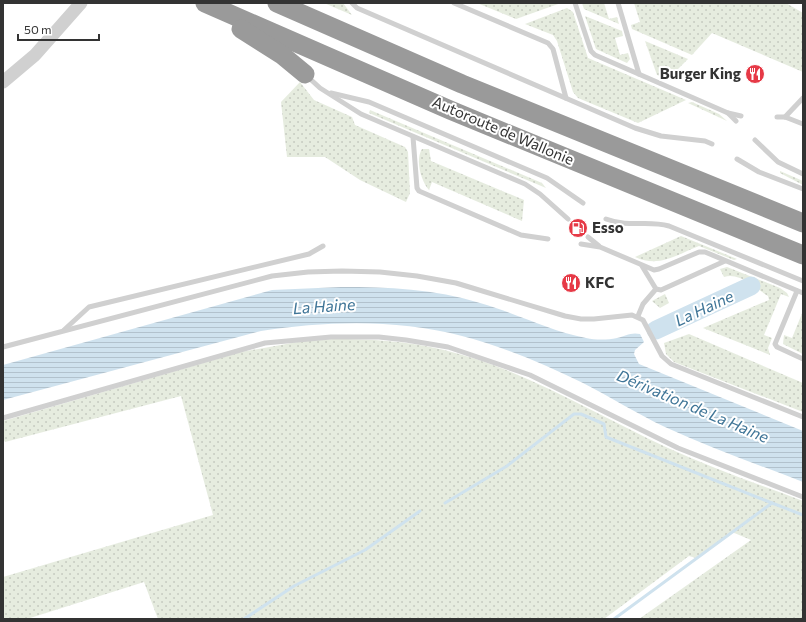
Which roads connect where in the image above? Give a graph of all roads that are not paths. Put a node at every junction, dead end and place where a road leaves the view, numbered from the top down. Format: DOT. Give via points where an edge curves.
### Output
graph roads {
  1 [pos="81,3"];
  2 [pos="277,3"];
  3 [pos="352,3"];
  4 [pos="454,3"];
  5 [pos="575,3"];
  6 [pos="618,3"];
  7 [pos="209,5"];
  8 [pos="305,74"];
  9 [pos="639,74"];
  10 [pos="3,82"];
  11 [pos="326,92"];
  12 [pos="566,98"];
  13 [pos="803,98"];
  14 [pos="728,113"];
  15 [pos="741,116"];
  16 [pos="777,117"];
  17 [pos="785,117"];
  18 [pos="736,120"];
  19 [pos="803,124"];
  20 [pos="413,137"];
  21 [pos="755,140"];
  22 [pos="712,144"];
  23 [pos="737,159"];
  24 [pos="803,174"];
  25 [pos="803,189"];
  26 [pos="583,203"];
  27 [pos="568,219"];
  28 [pos="606,219"];
  29 [pos="803,223"];
  30 [pos="588,237"];
  31 [pos="548,239"];
  32 [pos="581,244"];
  33 [pos="323,246"];
  34 [pos="600,247"];
  35 [pos="803,255"];
  36 [pos="725,261"];
  37 [pos="642,266"];
  38 [pos="803,281"];
  39 [pos="656,289"];
  40 [pos="797,291"];
  41 [pos="803,293"];
  42 [pos="638,316"];
  43 [pos="64,330"];
  44 [pos="3,347"];
  45 [pos="803,359"];
  46 [pos="803,417"];
  47 [pos="3,418"];
  48 [pos="803,497"];
  1 -- 10 [label="street" via="22,68"];
  2 -- 29 [label="highway, Autoroute de Wallonie" via="462,84"];
  3 -- 12 [label="lane" via="357,8"];
  4 -- 12 [label="lane" via="548,43 554,49"];
  5 -- 9 [label="lane" via="591,51"];
  6 -- 9 [label="lane"];
  7 -- 8 [label="highway" via="236,26 282,55"];
  7 -- 35 [label="highway, Autoroute de Wallonie" via="450,110"];
  8 -- 11 [label="lane"];
  9 -- 14 [label="lane"];
  11 -- 20 [label="lane" via="361,114"];
  11 -- 26 [label="lane" via="369,102 547,178"];
  12 -- 22 [label="lane" via="650,133"];
  13 -- 17 [label="lane"];
  14 -- 15 [label="lane"];
  14 -- 18 [label="lane"];
  16 -- 17 [label="lane"];
  17 -- 19 [label="lane"];
  20 -- 27 [label="lane" via="525,184"];
  20 -- 31 [label="lane" via="419,191 520,235"];
  21 -- 24 [label="lane" via="778,162"];
  23 -- 25 [label="lane" via="760,172"];
  28 -- 38 [label="lane" via="620,224 670,226"];
  30 -- 34 [label="lane"];
  32 -- 34 [label="lane"];
  33 -- 43 [label="lane" via="309,254 89,307"];
  34 -- 37 [label="lane"];
  36 -- 37 [label="lane" via="700,252 660,270"];
  36 -- 39 [label="lane" via="661,290"];
  36 -- 40 [label="lane"];
  37 -- 39 [label="lane"];
  39 -- 42 [label="lane" via="643,304"];
  40 -- 41 [label="lane"];
  40 -- 45 [label="lane" via="775,344 777,348"];
  42 -- 43 [label="lane" via="581,319 456,283 380,272 342,271 272,276"];
  42 -- 46 [label="lane" via="643,320 662,356 671,364"];
  43 -- 44 [label="lane"];
  47 -- 48 [label="lane" via="265,343 331,337 379,337 448,347 530,375 678,448"];
}
